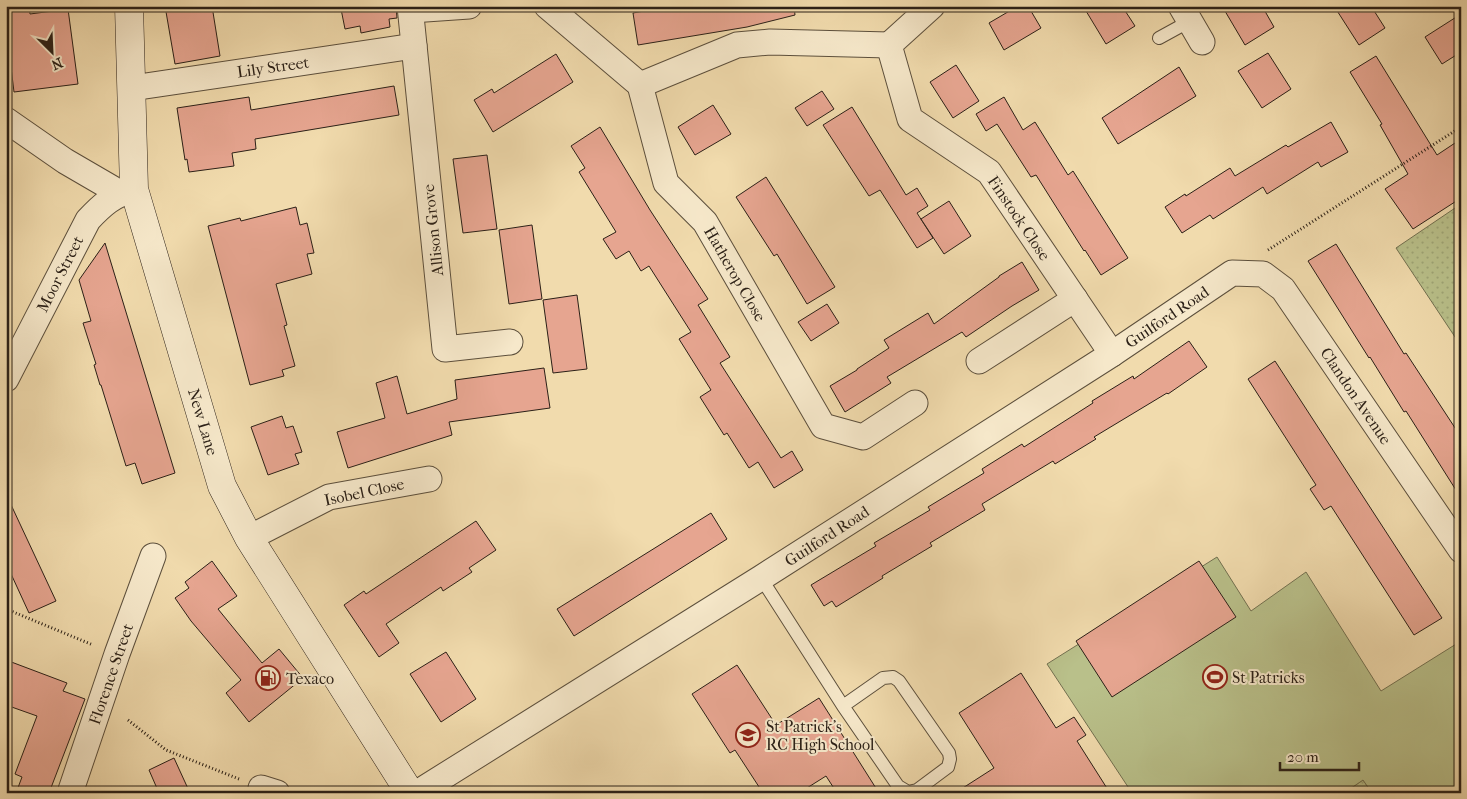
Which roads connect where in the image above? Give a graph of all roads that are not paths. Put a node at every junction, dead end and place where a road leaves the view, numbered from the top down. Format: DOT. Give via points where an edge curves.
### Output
graph roads {
  1 [pos="129,6"];
  2 [pos="469,6"];
  3 [pos="547,6"];
  4 [pos="932,6"];
  5 [pos="411,8"];
  6 [pos="1191,23"];
  7 [pos="1159,38"];
  8 [pos="888,45"];
  9 [pos="414,46"];
  10 [pos="640,85"];
  11 [pos="132,88"];
  12 [pos="6,120"];
  13 [pos="126,191"];
  14 [pos="1232,273"];
  15 [pos="1075,299"];
  16 [pos="510,342"];
  17 [pos="1112,354"];
  18 [pos="979,360"];
  19 [pos="6,379"];
  20 [pos="915,403"];
  21 [pos="429,479"];
  22 [pos="248,538"];
  23 [pos="1461,550"];
  24 [pos="153,556"];
  25 [pos="761,578"];
  26 [pos="843,706"];
  27 [pos="70,793"];
  28 [pos="410,793"];
  29 [pos="417,793"];
  1 -- 11 [label="street, New Lane"];
  2 -- 5 [label="street"];
  3 -- 10 [label="street"];
  4 -- 8 [label="street"];
  5 -- 9 [label="street"];
  6 -- 7 [label="lane"];
  8 -- 10 [label="street" via="770,42 737,45"];
  8 -- 15 [label="street, Finstock Close" via="910,119 989,172"];
  9 -- 11 [label="street, Lily Street"];
  9 -- 16 [label="street, Allison Grove" via="445,349"];
  10 -- 20 [label="street, Hatherop Close" via="666,183 706,222 823,426 863,437"];
  11 -- 13 [label="street, New Lane"];
  12 -- 13 [label="street" via="65,160"];
  13 -- 19 [label="street, Moor Street" via="103,204 88,220"];
  13 -- 22 [label="street, New Lane" via="222,486"];
  14 -- 17 [label="street, Guilford Road"];
  14 -- 23 [label="street, Clandon Avenue" via="1263,274 1283,289"];
  15 -- 17 [label="street, Finstock Close"];
  15 -- 18 [label="street"];
  17 -- 25 [label="street, Guilford Road"];
  21 -- 22 [label="street, Isobel Close" via="328,496"];
  22 -- 28 [label="street, New Lane"];
  24 -- 27 [label="street, Florence Street"];
  25 -- 26 [label="lane"];
  25 -- 29 [label="street, Guilford Road"];
  26 -- 26 [label="lane" via="898,786 908,792 917,790 948,767 950,753 899,680 883,678"];
}
